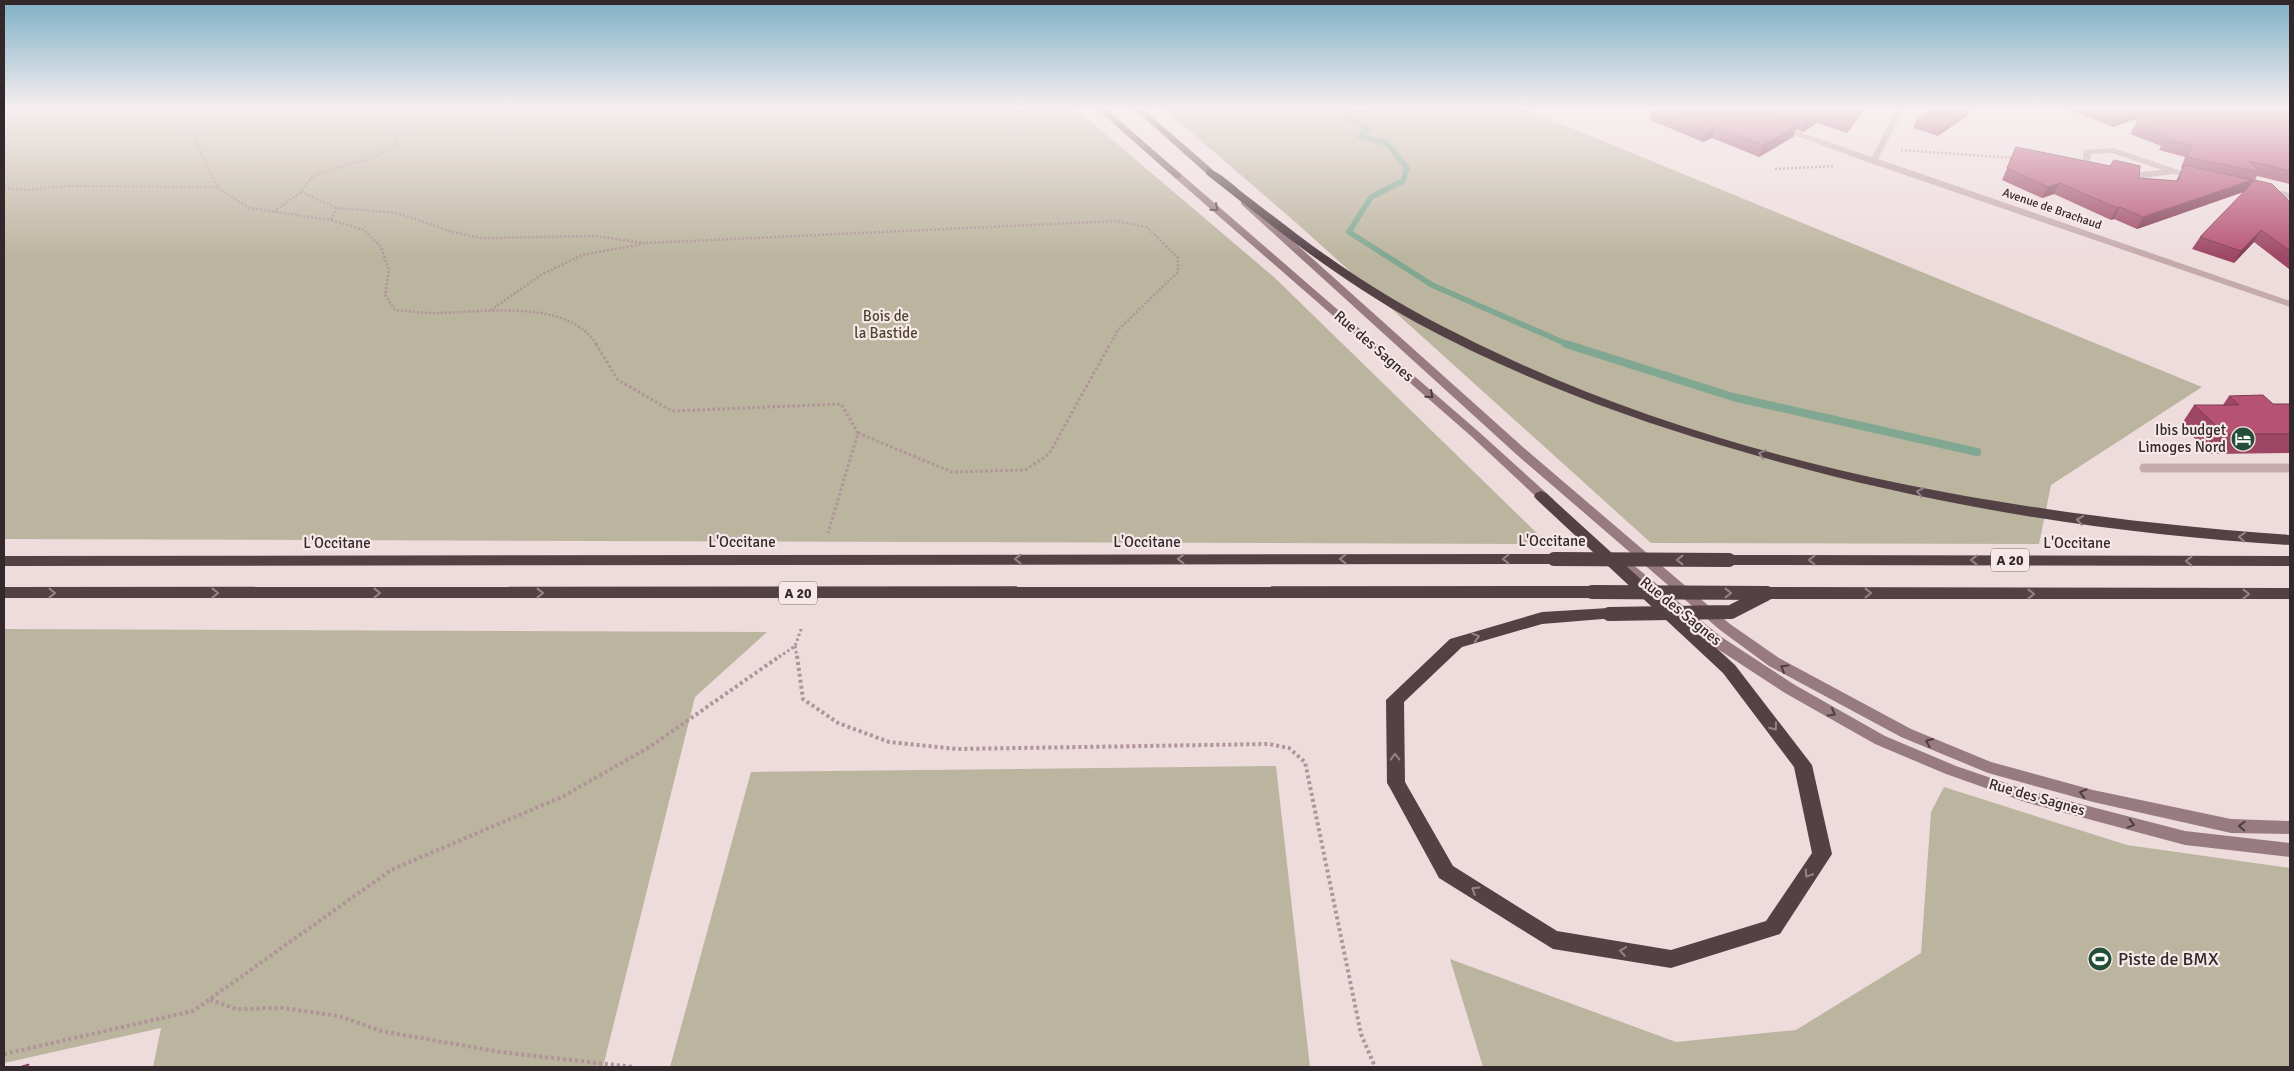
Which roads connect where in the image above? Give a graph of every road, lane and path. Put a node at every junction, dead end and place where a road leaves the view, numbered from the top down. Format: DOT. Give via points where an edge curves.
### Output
graph roads {
  1 [pos="204,158"];
  2 [pos="370,158"];
  3 [pos="1157,158"];
  4 [pos="1194,158"];
  5 [pos="1864,158"];
  6 [pos="1875,158"];
  7 [pos="2086,158"];
  8 [pos="2136,158"];
  9 [pos="1873,161"];
  10 [pos="2104,167"];
  11 [pos="1775,169"];
  12 [pos="2114,169"];
  13 [pos="2173,171"];
  14 [pos="1210,172"];
  15 [pos="1178,176"];
  16 [pos="2209,179"];
  17 [pos="217,187"];
  18 [pos="4,188"];
  19 [pos="2254,188"];
  20 [pos="301,192"];
  21 [pos="2290,196"];
  22 [pos="337,208"];
  23 [pos="273,213"];
  24 [pos="331,220"];
  25 [pos="647,243"];
  26 [pos="2290,304"];
  27 [pos="491,310"];
  28 [pos="858,433"];
  29 [pos="2144,468"];
  30 [pos="2290,468"];
  31 [pos="1541,496"];
  32 [pos="828,532"];
  33 [pos="2290,540"];
  34 [pos="4,560"];
  35 [pos="2290,561"];
  36 [pos="4,593"];
  37 [pos="1767,593"];
  38 [pos="2290,594"];
  39 [pos="802,627"];
  40 [pos="795,646"];
  41 [pos="2290,828"];
  42 [pos="2290,850"];
  43 [pos="210,999"];
  44 [pos="4,1054"];
  45 [pos="633,1067"];
  46 [pos="1375,1067"];
  1 -- 17 [label="path"];
  2 -- 20 [label="path" via="313,176"];
  3 -- 15 [label="main road"];
  4 -- 14 [label="main road"];
  5 -- 9 [label="street, Avenue de Brachaud"];
  6 -- 9 [label="street"];
  7 -- 10 [label="street" via="2086,163"];
  8 -- 13 [label="street"];
  9 -- 11 [label="path" via="1859,165"];
  9 -- 26 [label="street, Avenue de Brachaud"];
  12 -- 13 [label="street" via="2142,175"];
  13 -- 16 [label="street"];
  33 -- 14 [label="highway, one-way" via="2092,522 1976,504 1857,479 1654,421 1557,385 1471,346 1385,300 1344,274"];
  41 -- 14 [label="street, Rue des Sagnes, one-way" via="2231,826 2093,796 1988,767 1906,732 1774,662 1725,627 1520,451"];
  15 -- 31 [label="street, Rue des Sagnes, one-way" via="1475,434"];
  17 -- 18 [label="path"];
  17 -- 23 [label="path" via="249,208"];
  19 -- 21 [label="street"];
  20 -- 22 [label="path"];
  20 -- 23 [label="path"];
  22 -- 24 [label="path"];
  22 -- 25 [label="path" via="397,213 481,238 595,236"];
  23 -- 24 [label="path"];
  24 -- 27 [label="path" via="364,230 380,247 389,270 385,295 396,310 433,313"];
  25 -- 27 [label="path" via="582,255 541,275"];
  25 -- 28 [label="path" via="1116,221 1146,227 1178,258 1178,272 1118,330 1049,454 1025,470 952,472"];
  27 -- 28 [label="path" via="538,313 570,320 590,334 618,380 672,411 841,404"];
  28 -- 32 [label="path"];
  29 -- 30 [label="lane"];
  31 -- 37 [label="highway, one-way, bridge" via="1729,669 1803,765 1822,854 1773,928 1671,959 1553,940 1446,872 1396,783 1395,700 1456,642 1542,618 1609,614 1731,612"];
  31 -- 42 [label="street, Rue des Sagnes, one-way" via="1716,640 1790,689 1880,740 2025,796 2185,838"];
  35 -- 34 [label="highway, L'Occitane / A 20, one-way, bridge"];
  36 -- 37 [label="highway, A 20, one-way, bridge"];
  37 -- 38 [label="highway, A 20, one-way"];
  39 -- 40 [label="path"];
  40 -- 43 [label="path" via="651,746 564,796 391,870"];
  40 -- 46 [label="path" via="803,699 838,723 889,742 957,749 1269,744 1289,748 1305,762 1361,1034"];
  43 -- 44 [label="path" via="193,1012"];
  43 -- 45 [label="path" via="236,1009 283,1008 338,1016 381,1031 500,1052"];
}
